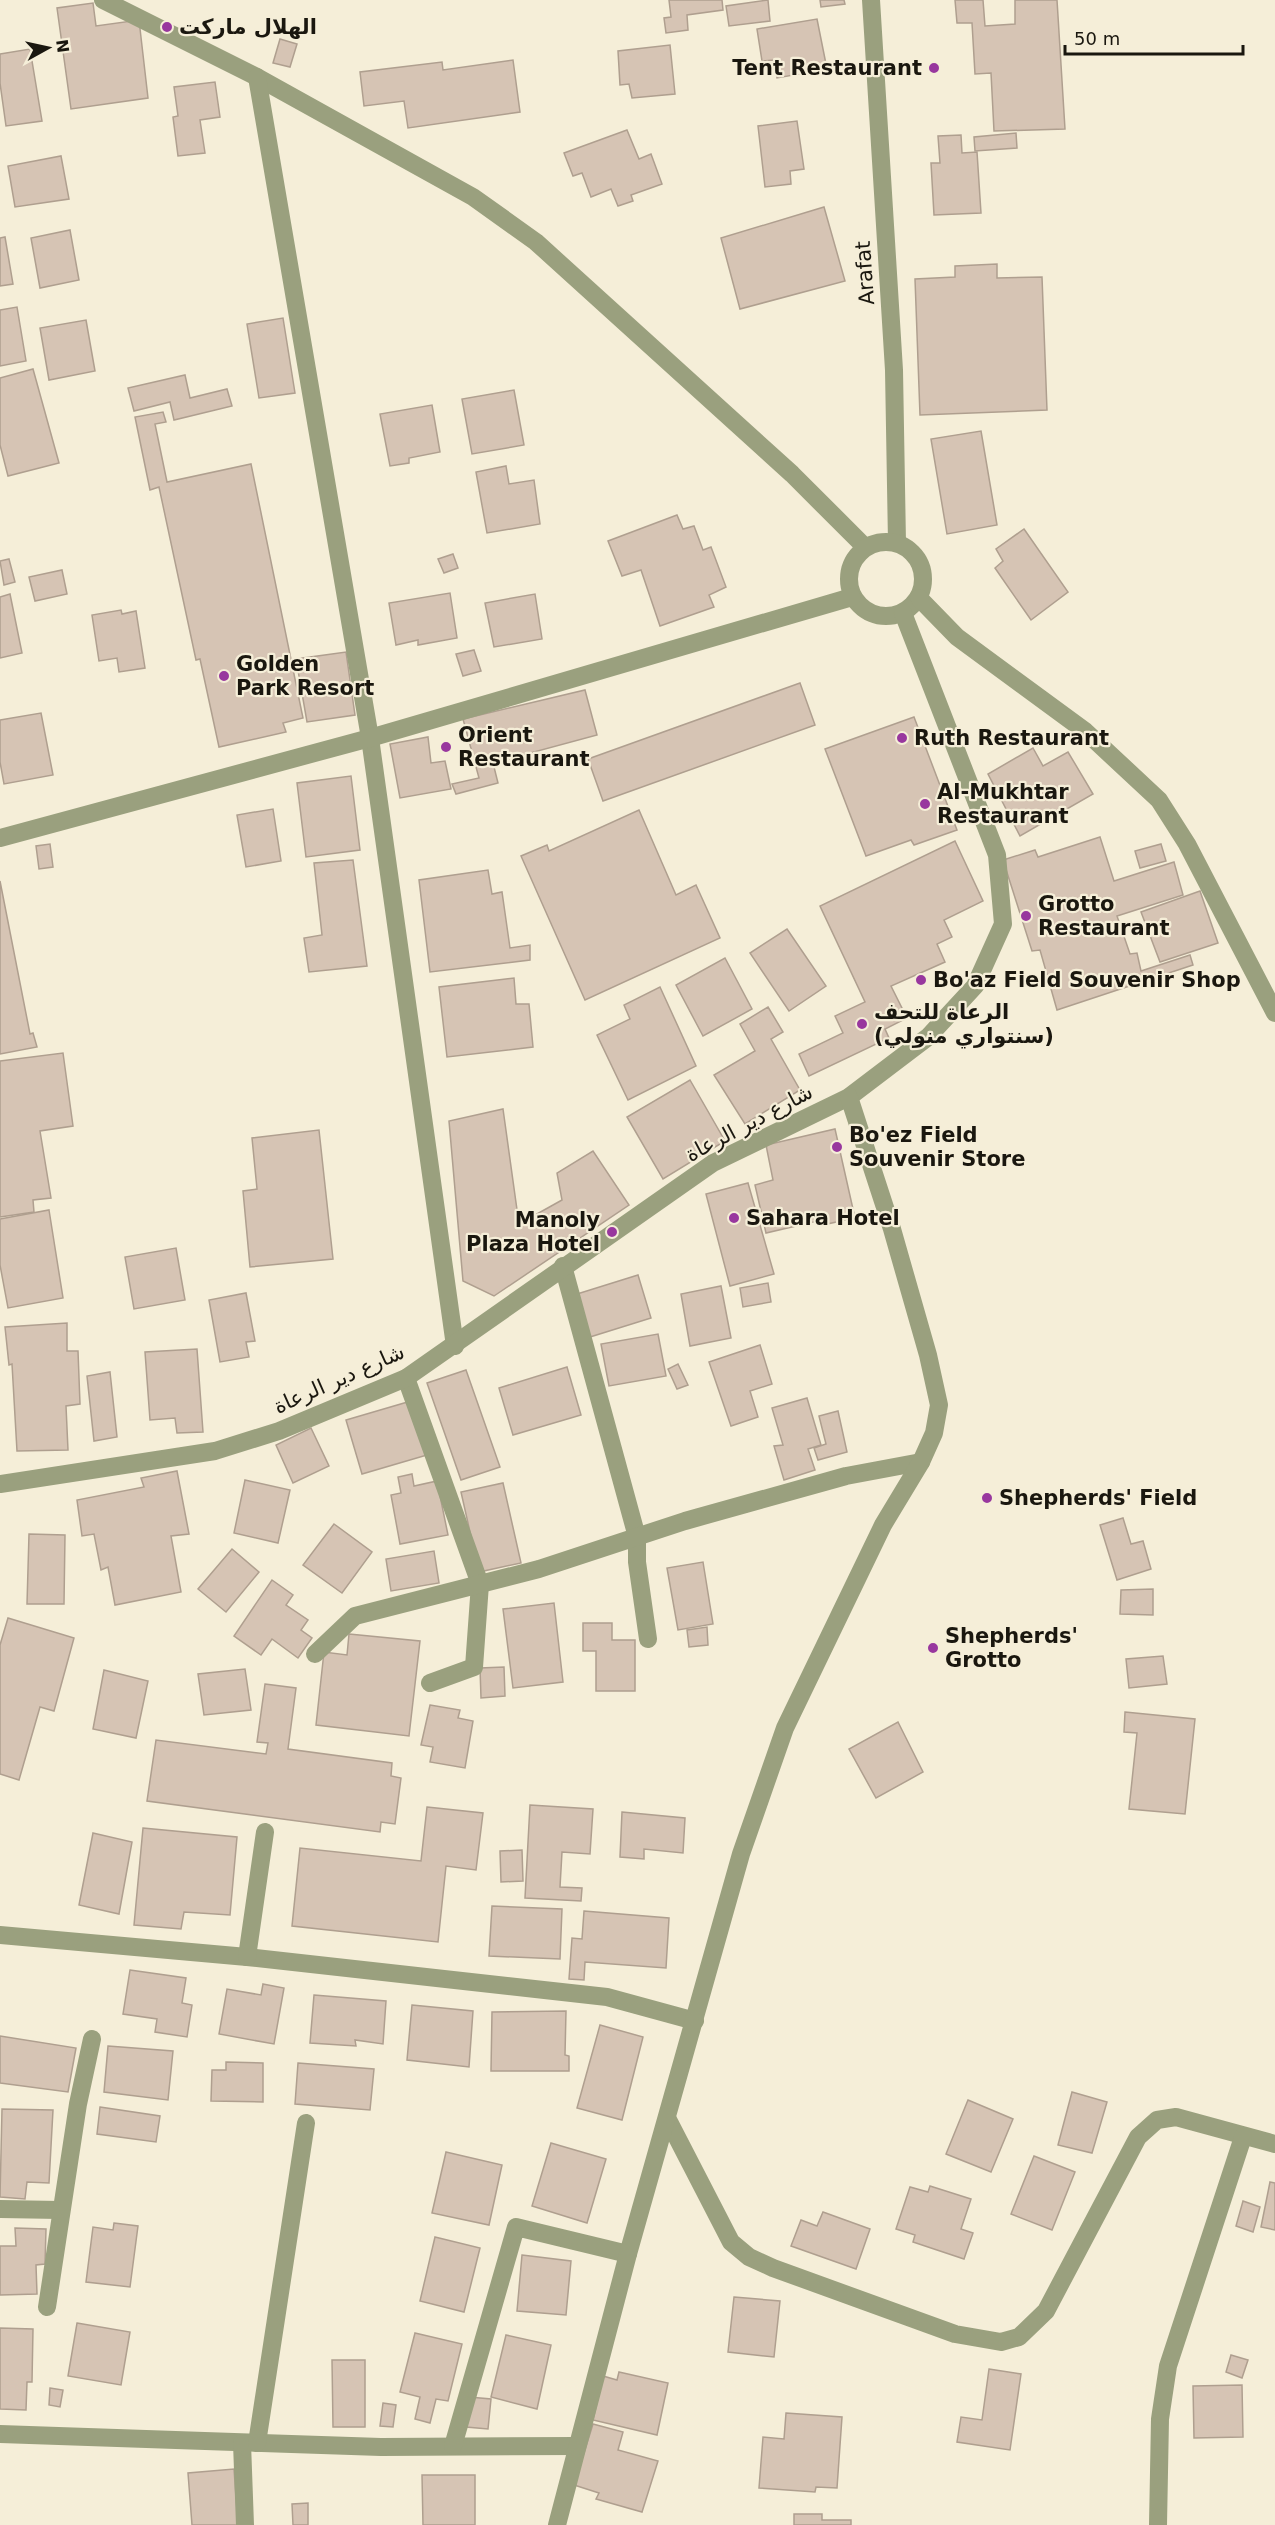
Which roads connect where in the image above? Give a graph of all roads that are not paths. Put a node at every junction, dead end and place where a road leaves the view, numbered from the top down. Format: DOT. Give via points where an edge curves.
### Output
graph roads {
  1 [pos="103,0"];
  2 [pos="871,0"];
  3 [pos="257,77"];
  4 [pos="897,543"];
  5 [pos="865,548"];
  6 [pos="852,597"];
  7 [pos="919,598"];
  8 [pos="903,613"];
  9 [pos="370,738"];
  10 [pos="0,838"];
  11 [pos="1275,1013"];
  12 [pos="849,1097"];
  13 [pos="563,1266"];
  14 [pos="454,1346"];
  15 [pos="406,1378"];
  16 [pos="921,1462"];
  17 [pos="0,1484"];
  18 [pos="637,1537"];
  19 [pos="480,1584"];
  20 [pos="648,1639"];
  21 [pos="315,1654"];
  22 [pos="430,1683"];
  23 [pos="265,1832"];
  24 [pos="0,1935"];
  25 [pos="247,1957"];
  26 [pos="695,2021"];
  27 [pos="93,2039"];
  28 [pos="667,2118"];
  29 [pos="306,2122"];
  30 [pos="1243,2137"];
  31 [pos="1275,2144"];
  32 [pos="0,2209"];
  33 [pos="60,2210"];
  34 [pos="628,2254"];
  35 [pos="47,2307"];
  36 [pos="0,2434"];
  37 [pos="250,2443"];
  38 [pos="453,2446"];
  39 [pos="577,2446"];
  40 [pos="245,2525"];
  41 [pos="557,2525"];
  42 [pos="1158,2525"];
  1 -- 3 [label="street"];
  2 -- 4 [label="street, Arafat" via="894,370"];
  3 -- 5 [label="street" via="473,197 536,242 792,474"];
  3 -- 9 [label="street"];
  4 -- 5 [label="street" via="880,542"];
  4 -- 7 [label="street" via="916,556 923,574"];
  5 -- 6 [label="street" via="852,562 848,583"];
  6 -- 8 [label="street" via="866,611 888,617"];
  6 -- 9 [label="street"];
  7 -- 8 [label="street"];
  7 -- 11 [label="street" via="957,637 1085,730 1159,800 1187,844"];
  8 -- 12 [label="street, شارع دير الرعاة" via="997,855 1003,924 975,986 928,1037"];
  9 -- 10 [label="street"];
  9 -- 14 [label="street"];
  12 -- 13 [label="street, شارع دير الرعاة" via="713,1163"];
  12 -- 16 [label="street" via="908,1280 939,1405 934,1433"];
  13 -- 14 [label="street, شارع دير الرعاة"];
  13 -- 18 [label="street"];
  14 -- 15 [label="street, شارع دير الرعاة"];
  15 -- 17 [label="street, شارع دير الرعاة" via="279,1431 215,1451"];
  15 -- 19 [label="street"];
  16 -- 18 [label="street" via="846,1476"];
  16 -- 26 [label="street" via="883,1525 785,1728 741,1854"];
  18 -- 19 [label="street"];
  18 -- 20 [label="street"];
  19 -- 21 [label="street" via="355,1616"];
  19 -- 22 [label="street" via="474,1667"];
  23 -- 25 [label="street"];
  24 -- 25 [label="street"];
  25 -- 26 [label="street" via="607,1997"];
  26 -- 28 [label="street"];
  27 -- 33 [label="street"];
  28 -- 30 [label="street" via="731,2242 749,2257 955,2334 1001,2342 1019,2337 1046,2311 1137,2137 1157,2120 1176,2117"];
  28 -- 34 [label="street"];
  29 -- 37 [label="street"];
  30 -- 31 [label="street"];
  30 -- 42 [label="street" via="1166,2376 1160,2419"];
  32 -- 33 [label="street"];
  33 -- 35 [label="street"];
  34 -- 38 [label="street" via="516,2227"];
  34 -- 39 [label="street"];
  36 -- 37 [label="street"];
  37 -- 38 [label="street"];
  37 -- 40 [label="street"];
  38 -- 39 [label="street"];
  39 -- 41 [label="street"];
}
